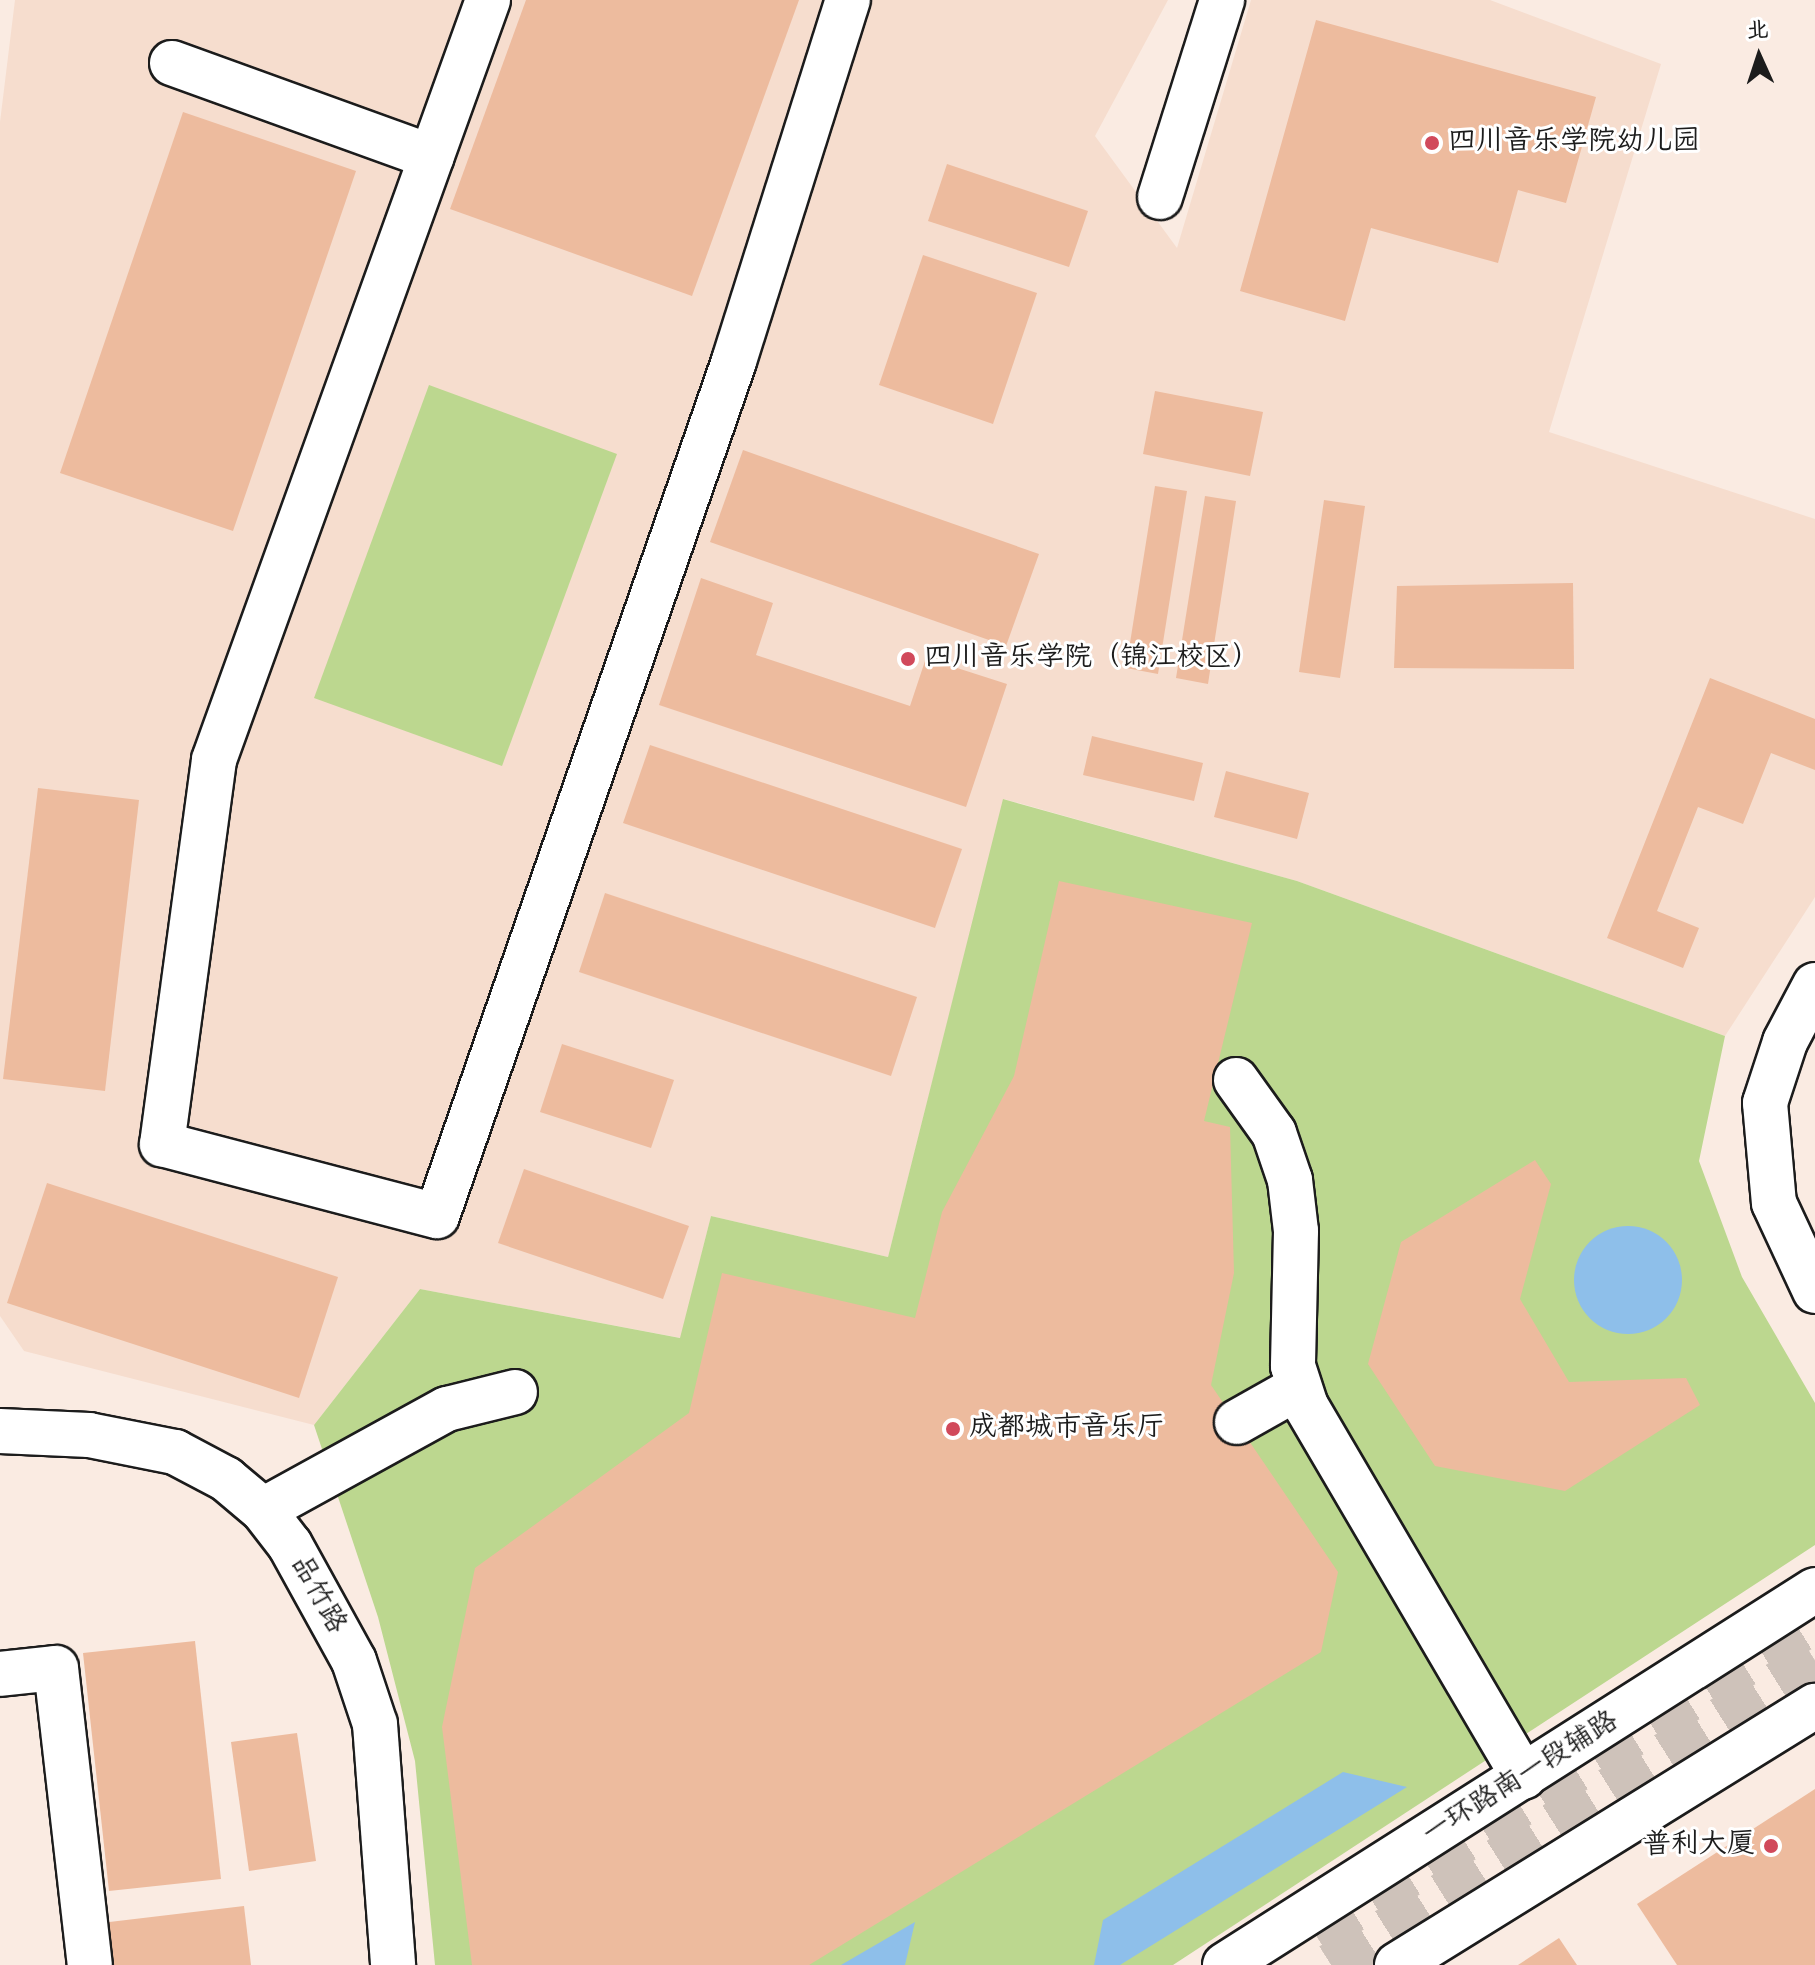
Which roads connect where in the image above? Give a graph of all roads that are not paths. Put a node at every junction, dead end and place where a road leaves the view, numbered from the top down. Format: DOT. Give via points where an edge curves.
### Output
graph roads {
  1 [pos="488,0"];
  2 [pos="848,0"];
  3 [pos="1222,0"];
  4 [pos="172,63"];
  5 [pos="431,157"];
  6 [pos="1160,197"];
  7 [pos="1815,985"];
  8 [pos="1236,1080"];
  9 [pos="1815,1291"];
  10 [pos="1299,1387"];
  11 [pos="515,1392"];
  12 [pos="1237,1422"];
  13 [pos="0,1431"];
  14 [pos="263,1510"];
  15 [pos="1815,1590"];
  16 [pos="0,1674"];
  17 [pos="1815,1706"];
  18 [pos="1524,1777"];
  19 [pos="90,1965"];
  20 [pos="393,1965"];
  21 [pos="1225,1965"];
  22 [pos="1397,1965"];
  1 -- 5 [label="street"];
  2 -- 5 [label="street" via="734,361 437,1216 162,1144 214,760"];
  3 -- 6 [label="street"];
  4 -- 5 [label="street"];
  7 -- 9 [label="street" via="1785,1042 1765,1103 1774,1203"];
  8 -- 10 [label="street" via="1274,1133 1290,1180 1296,1231 1293,1366"];
  10 -- 12 [label="street"];
  10 -- 18 [label="street"];
  11 -- 14 [label="street" via="447,1409"];
  13 -- 14 [label="street, 品竹路" via="89,1435 175,1452 226,1479"];
  14 -- 20 [label="street, 品竹路" via="290,1545 354,1661 375,1724"];
  15 -- 18 [label="street, 一环路南一段辅路"];
  16 -- 19 [label="street" via="56,1668"];
  17 -- 22 [label="street"];
  18 -- 21 [label="street, 一环路南一段辅路"];
}
